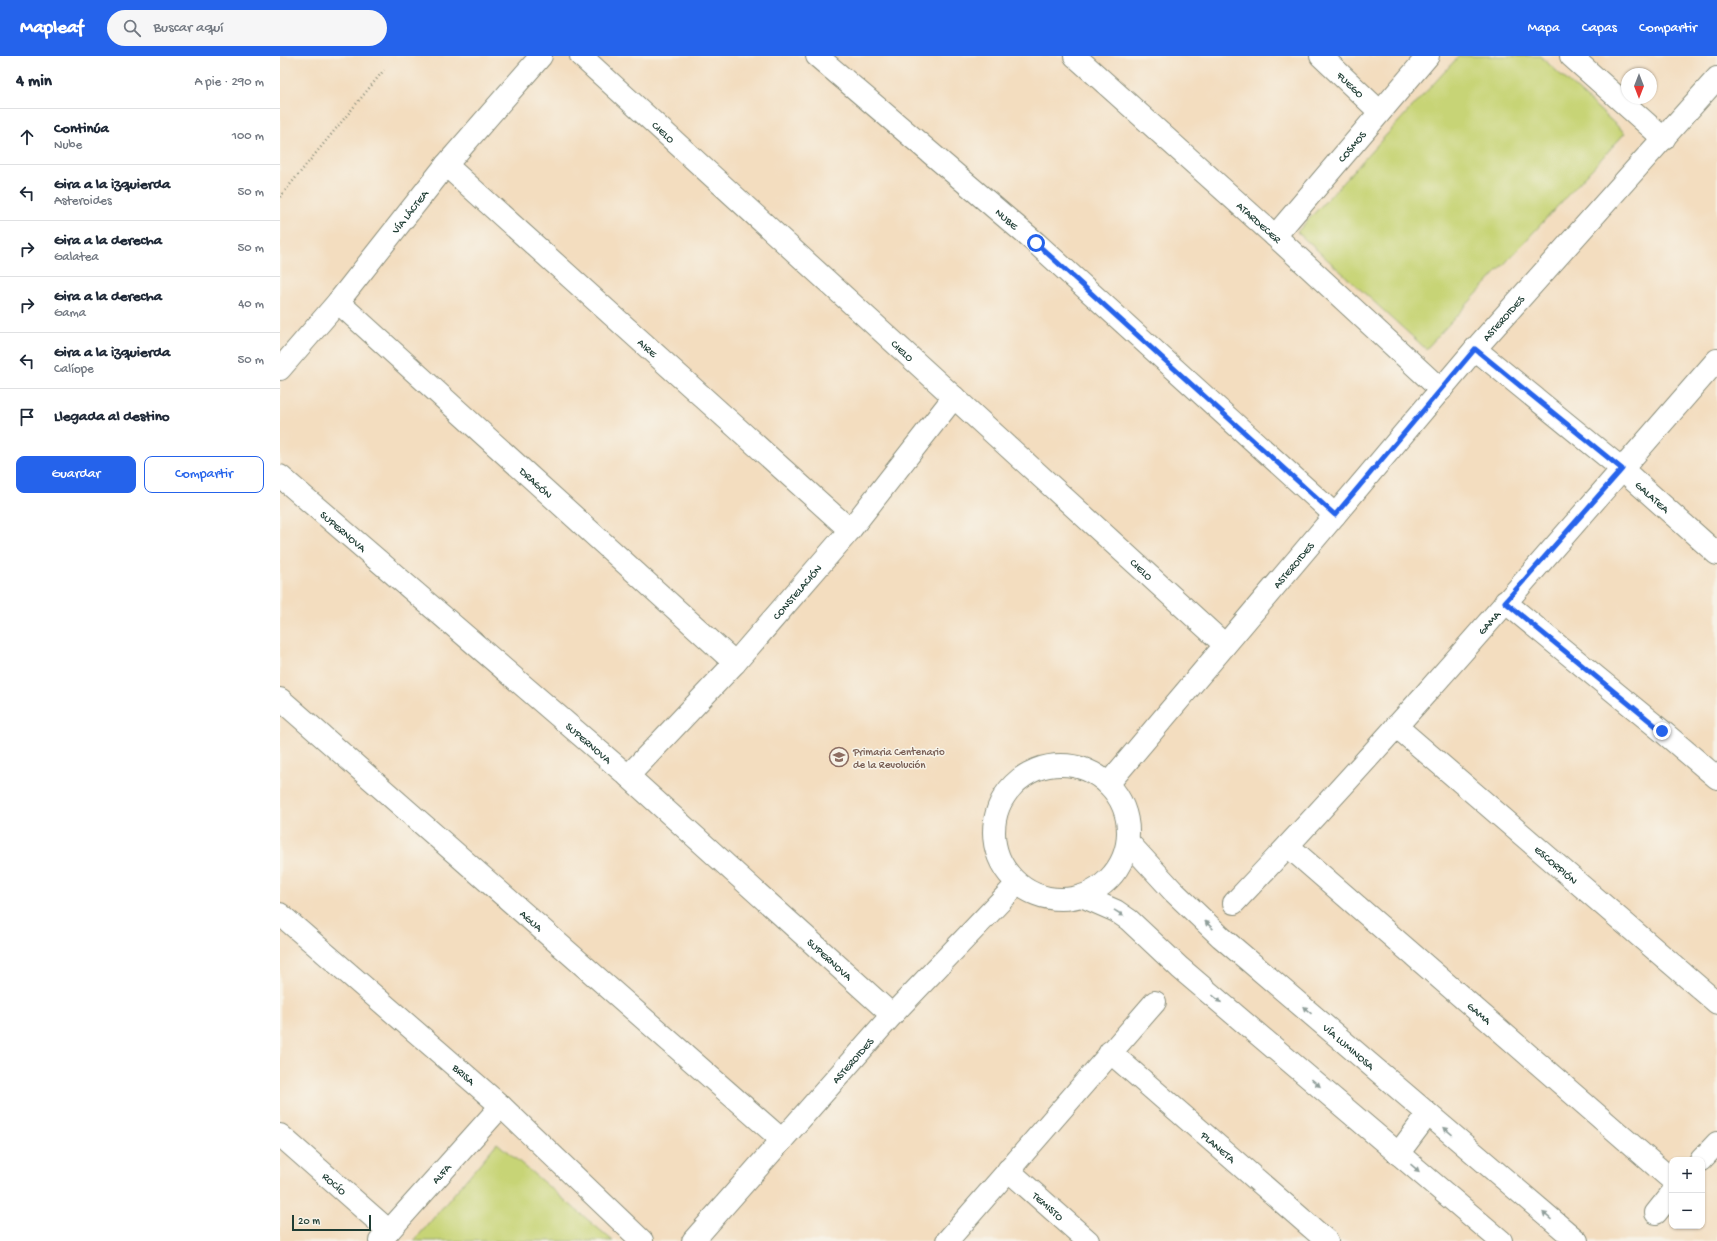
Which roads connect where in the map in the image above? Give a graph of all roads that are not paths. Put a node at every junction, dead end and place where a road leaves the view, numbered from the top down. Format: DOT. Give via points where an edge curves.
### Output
graph roads {
  1 [pos="541,56"];
  2 [pos="581,56"];
  3 [pos="817,56"];
  4 [pos="1075,56"];
  5 [pos="1321,56"];
  6 [pos="1428,56"];
  7 [pos="1571,56"];
  8 [pos="1717,78"];
  9 [pos="1380,112"];
  10 [pos="1664,139"];
  11 [pos="446,164"];
  12 [pos="1275,236"];
  13 [pos="338,302"];
  14 [pos="1475,349"];
  15 [pos="1717,360"];
  16 [pos="280,369"];
  17 [pos="1441,390"];
  18 [pos="954,397"];
  19 [pos="1622,469"];
  20 [pos="280,476"];
  21 [pos="1335,515"];
  22 [pos="850,530"];
  23 [pos="1717,554"];
  24 [pos="1505,602"];
  25 [pos="1225,645"];
  26 [pos="735,664"];
  27 [pos="280,699"];
  28 [pos="1396,726"];
  29 [pos="628,776"];
  30 [pos="1717,778"];
  31 [pos="1108,784"];
  32 [pos="1129,843"];
  33 [pos="1288,846"];
  34 [pos="1017,884"];
  35 [pos="1084,897"];
  36 [pos="1234,903"];
  37 [pos="280,914"];
  38 [pos="1155,1002"];
  39 [pos="1717,1003"];
  40 [pos="892,1015"];
  41 [pos="1110,1052"];
  42 [pos="501,1106"];
  43 [pos="1428,1114"];
  44 [pos="280,1135"];
  45 [pos="782,1140"];
  46 [pos="1717,1143"];
  47 [pos="1398,1154"];
  48 [pos="1704,1157"];
  49 [pos="1008,1170"];
  50 [pos="1669,1177"];
  51 [pos="1669,1197"];
  52 [pos="1656,1213"];
  53 [pos="384,1236"];
  54 [pos="642,1241"];
  55 [pos="693,1241"];
  56 [pos="947,1241"];
  57 [pos="1088,1241"];
  58 [pos="1327,1241"];
  59 [pos="1501,1241"];
  60 [pos="1577,1241"];
  1 -- 11 [label="street, VÍA LÁCTEA"];
  2 -- 18 [label="street, CIELO"];
  3 -- 21 [label="street, NUBE" via="1036,243"];
  4 -- 12 [label="street, ATARDECER"];
  5 -- 9 [label="street, FUEGO"];
  6 -- 9 [label="street, COSMOS"];
  7 -- 10 [label="street"];
  8 -- 10 [label="street, ASTEROIDES"];
  9 -- 12 [label="street, COSMOS"];
  10 -- 14 [label="street, ASTEROIDES"];
  11 -- 13 [label="street, VÍA LÁCTEA"];
  11 -- 22 [label="street, AIRE"];
  12 -- 17 [label="street, ATARDECER"];
  13 -- 16 [label="street, VÍA LÁCTEA"];
  13 -- 26 [label="street, DRAGÓN"];
  14 -- 17 [label="street, ASTEROIDES"];
  14 -- 19 [label="street, GALATEA"];
  15 -- 19 [label="street, GAMA"];
  17 -- 21 [label="street, ASTEROIDES"];
  18 -- 22 [label="street, CONSTELACIÓN"];
  18 -- 25 [label="street, CIELO"];
  19 -- 23 [label="street, GALATEA"];
  19 -- 24 [label="street, GAMA"];
  20 -- 29 [label="street, SUPERNOVA"];
  21 -- 25 [label="street, ASTEROIDES"];
  22 -- 26 [label="street, CONSTELACIÓN"];
  24 -- 28 [label="street, GAMA"];
  24 -- 30 [label="street"];
  25 -- 31 [label="street, ASTEROIDES"];
  26 -- 29 [label="street, CONSTELACIÓN"];
  27 -- 45 [label="street, AGUA"];
  28 -- 33 [label="street, GAMA"];
  28 -- 39 [label="street, ESCORPIÓN"];
  29 -- 40 [label="street, SUPERNOVA"];
  31 -- 32 [label="street" via="1120,797 1128,819"];
  31 -- 34 [label="street" via="1089,770 1066,765 1042,767 1020,778 1009,790 995,818 993,841 1001,864"];
  32 -- 35 [label="street" via="1121,865 1105,885"];
  43 -- 32 [label="street, VÍA LUMINOSA, one-way" via="1221,937 1168,886"];
  33 -- 36 [label="street, GAMA"];
  33 -- 50 [label="street, GAMA"];
  34 -- 35 [label="street" via="1037,896 1061,900"];
  34 -- 40 [label="street, ASTEROIDES"];
  35 -- 47 [label="street, one-way" via="1116,911 1129,920 1180,968"];
  37 -- 42 [label="street, BRISA"];
  38 -- 41 [label="street"];
  40 -- 45 [label="street, ASTEROIDES"];
  41 -- 49 [label="street"];
  41 -- 58 [label="street, PLANETA"];
  42 -- 53 [label="street, ALFA"];
  42 -- 54 [label="street, BRISA"];
  43 -- 47 [label="street"];
  60 -- 43 [label="street, VÍA LUMINOSA, one-way"];
  44 -- 53 [label="street, ROCÍO"];
  45 -- 55 [label="street, ASTEROIDES"];
  46 -- 48 [label="street"];
  47 -- 59 [label="street, one-way"];
  49 -- 56 [label="street"];
  49 -- 57 [label="street, TEMISTO"];
  51 -- 52 [label="street"];
}
